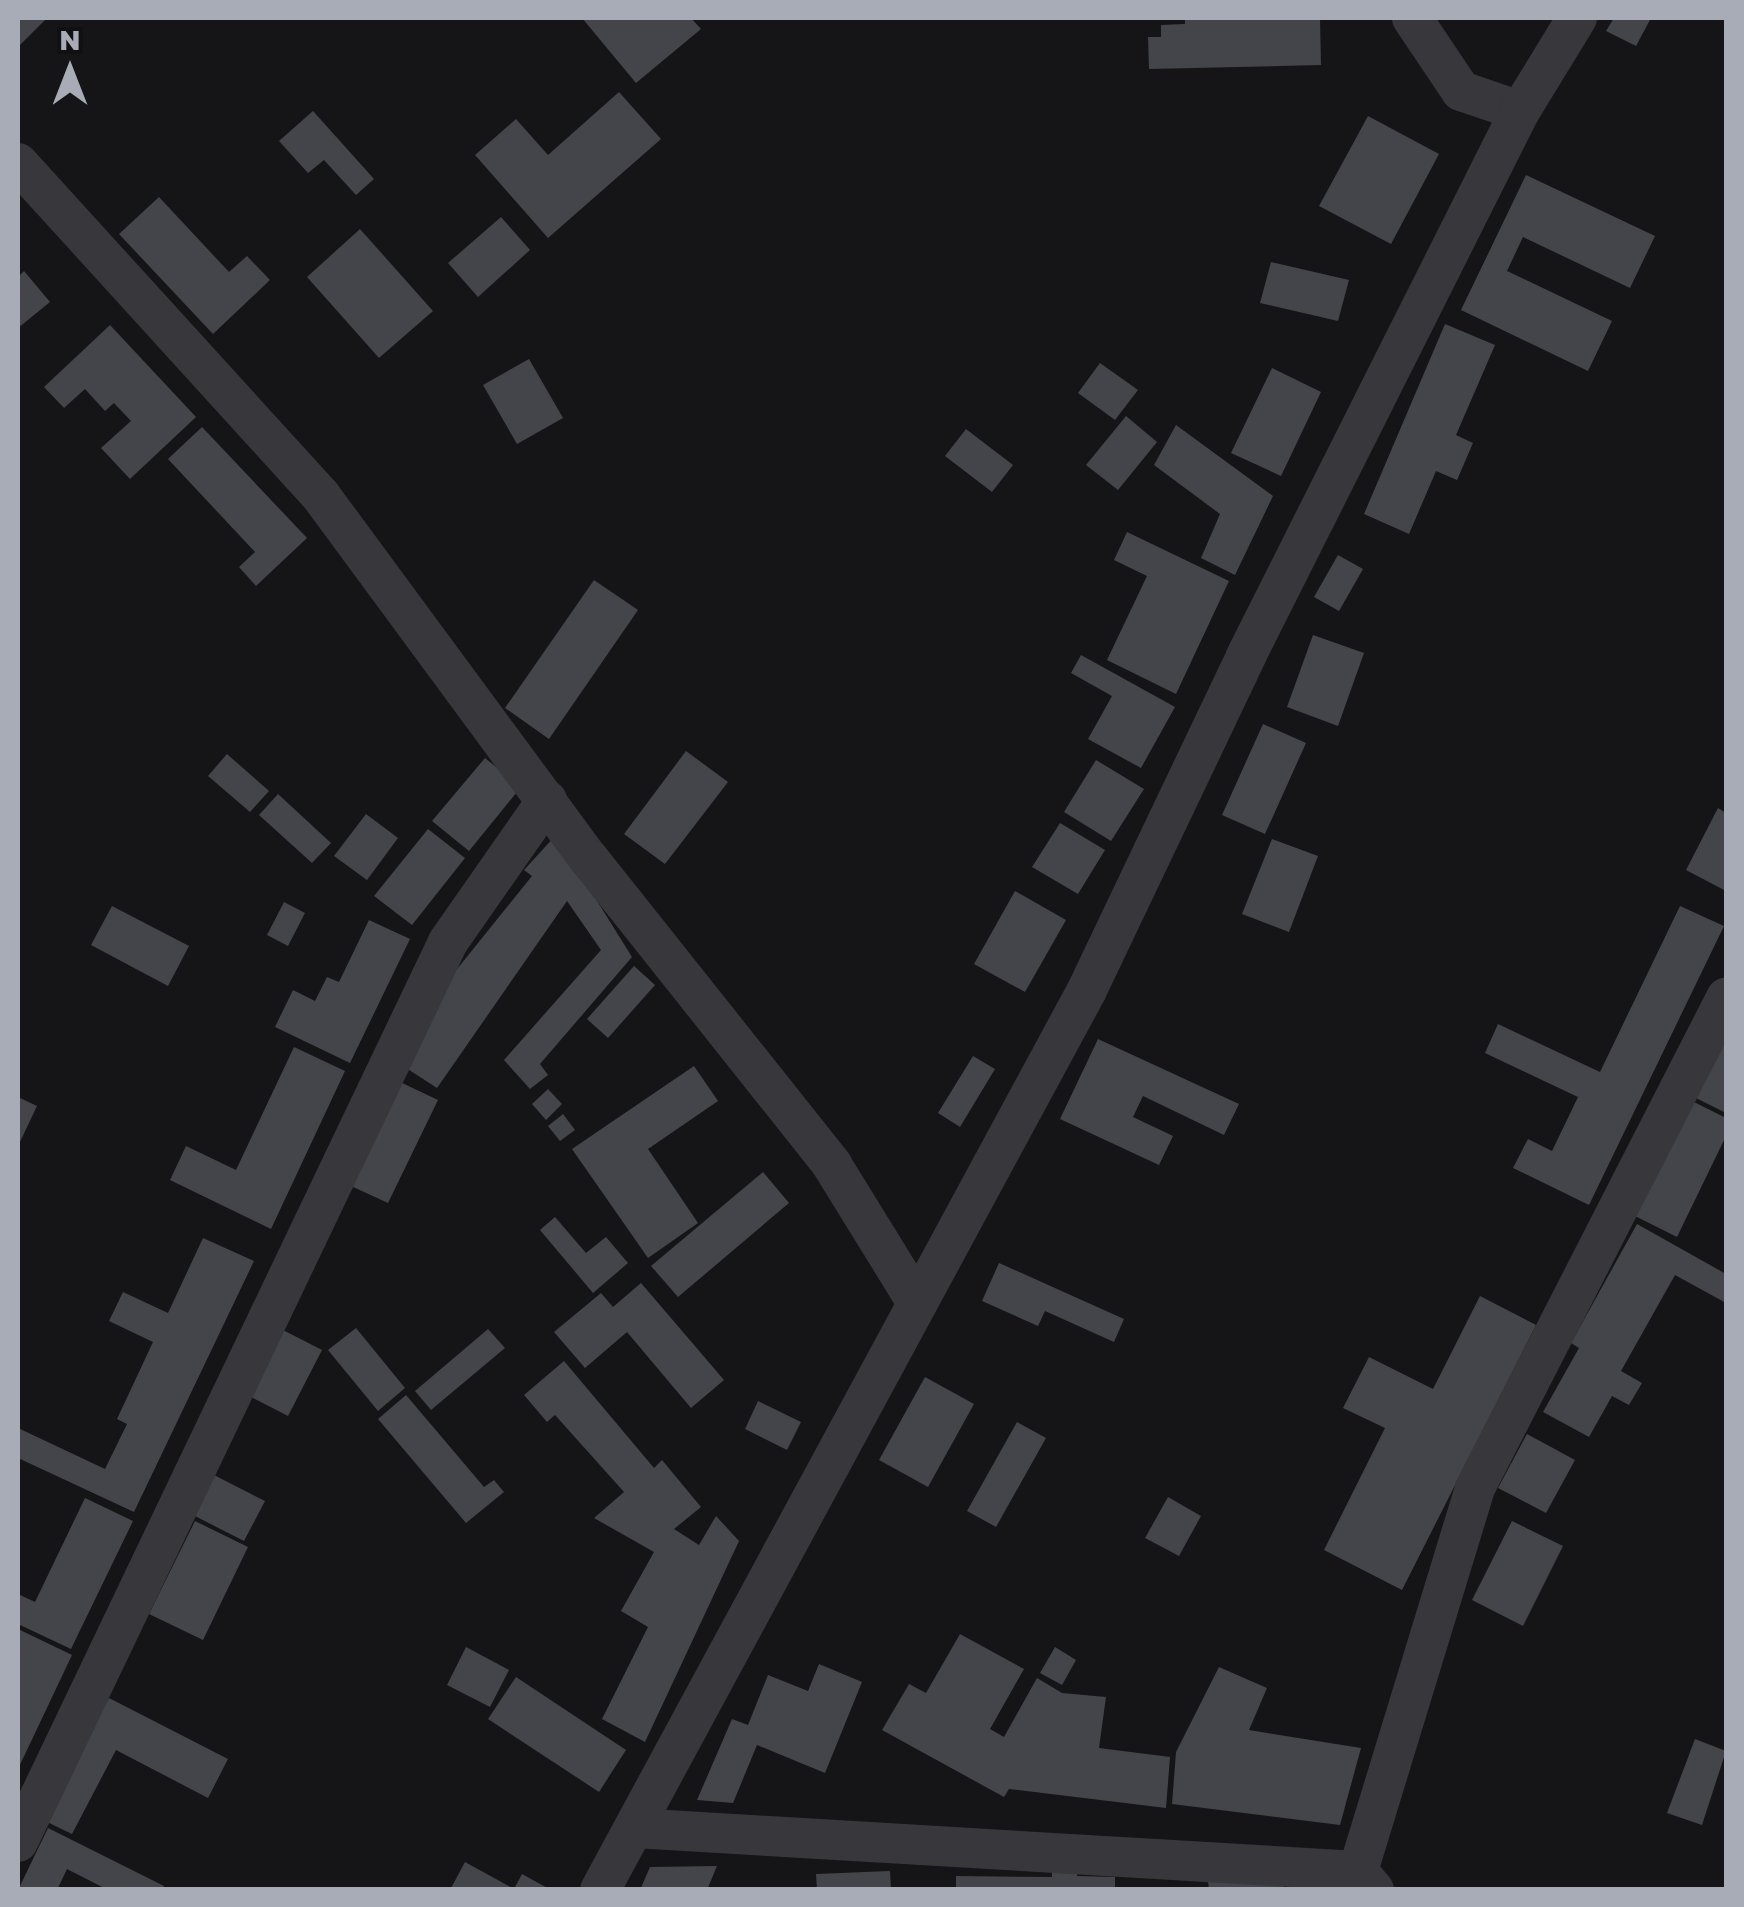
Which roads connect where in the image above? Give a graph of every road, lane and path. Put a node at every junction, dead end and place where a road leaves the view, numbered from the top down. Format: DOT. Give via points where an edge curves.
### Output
graph roads {
  1 [pos="1412,18"];
  2 [pos="1577,18"];
  3 [pos="1520,111"];
  4 [pos="18,163"];
  5 [pos="546,800"];
  6 [pos="1726,998"];
  7 [pos="916,1300"];
  8 [pos="634,1828"];
  9 [pos="18,1842"];
  10 [pos="1366,1880"];
  11 [pos="600,1890"];
  1 -- 3 [label="street" via="1461,92"];
  2 -- 3 [label="street"];
  3 -- 7 [label="street" via="1086,992"];
  4 -- 5 [label="street" via="322,496"];
  5 -- 7 [label="street" via="832,1165"];
  5 -- 9 [label="street" via="448,942"];
  6 -- 10 [label="street" via="1475,1488"];
  7 -- 8 [label="street"];
  8 -- 10 [label="street"];
  8 -- 11 [label="street"];
}
